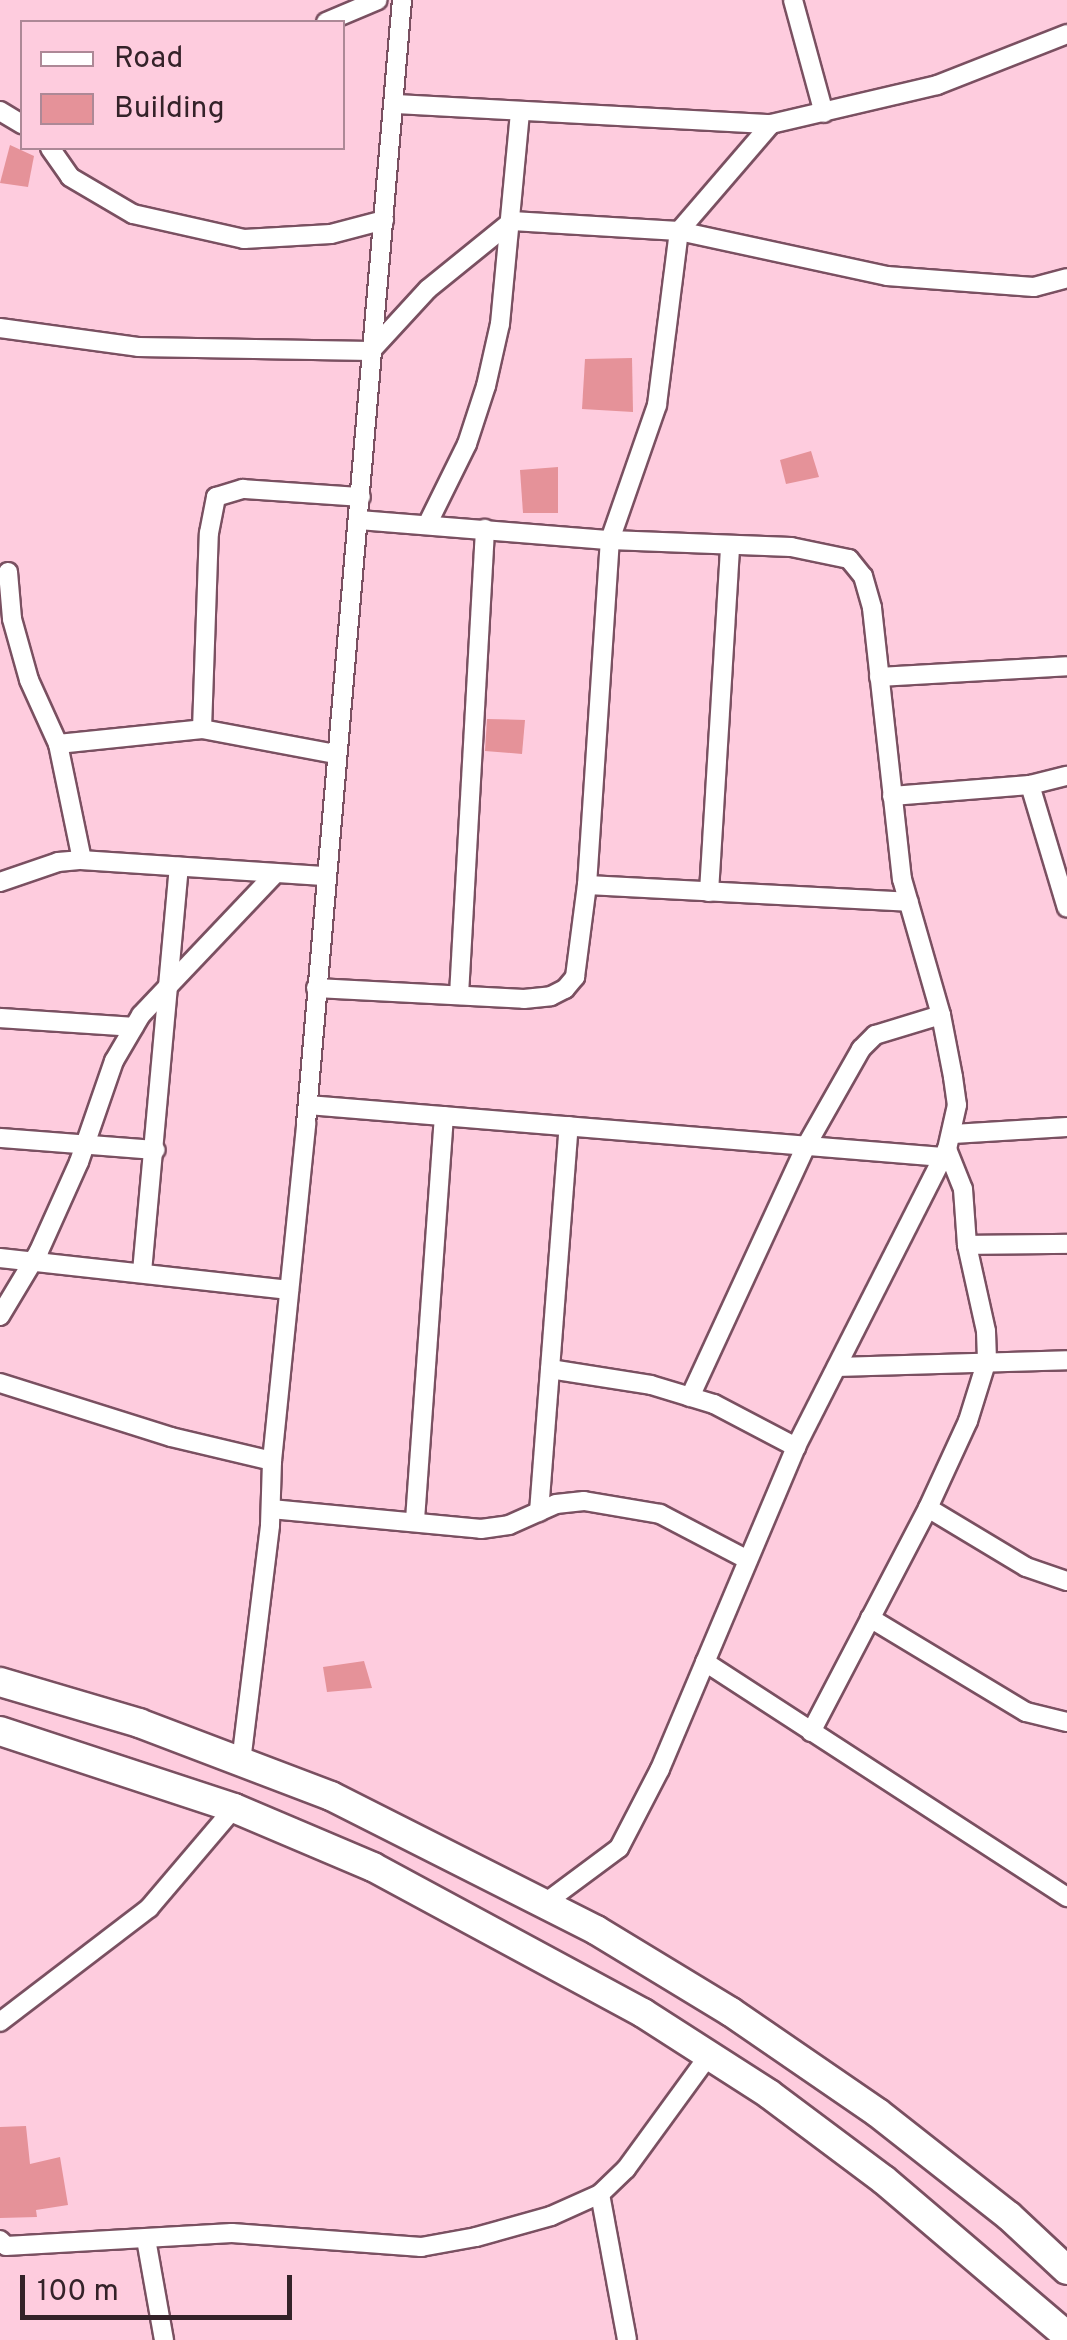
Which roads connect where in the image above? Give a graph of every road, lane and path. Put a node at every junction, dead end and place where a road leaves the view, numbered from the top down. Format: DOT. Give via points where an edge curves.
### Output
graph roads {
  1 [pos="378,0"];
  2 [pos="402,0"];
  3 [pos="793,0"];
  4 [pos="331,20"];
  5 [pos="1067,34"];
  6 [pos="396,104"];
  7 [pos="520,112"];
  8 [pos="824,112"];
  9 [pos="771,124"];
  10 [pos="51,150"];
  11 [pos="69,150"];
  12 [pos="62,168"];
  13 [pos="384,220"];
  14 [pos="512,221"];
  15 [pos="680,231"];
  16 [pos="1067,278"];
  17 [pos="0,328"];
  18 [pos="371,351"];
  19 [pos="361,496"];
  20 [pos="359,520"];
  21 [pos="428,523"];
  22 [pos="485,528"];
  23 [pos="610,540"];
  24 [pos="730,546"];
  25 [pos="8,572"];
  26 [pos="1067,666"];
  27 [pos="879,678"];
  28 [pos="202,729"];
  29 [pos="58,744"];
  30 [pos="335,754"];
  31 [pos="1067,776"];
  32 [pos="1030,785"];
  33 [pos="892,796"];
  34 [pos="82,860"];
  35 [pos="180,867"];
  36 [pos="274,874"];
  37 [pos="325,876"];
  38 [pos="0,882"];
  39 [pos="586,886"];
  40 [pos="709,892"];
  41 [pos="909,902"];
  42 [pos="1067,908"];
  43 [pos="316,988"];
  44 [pos="166,989"];
  45 [pos="459,995"];
  46 [pos="941,1014"];
  47 [pos="0,1018"];
  48 [pos="134,1027"];
  49 [pos="308,1105"];
  50 [pos="444,1116"];
  51 [pos="569,1126"];
  52 [pos="1067,1127"];
  53 [pos="0,1138"];
  54 [pos="85,1145"];
  55 [pos="806,1146"];
  56 [pos="948,1147"];
  57 [pos="156,1150"];
  58 [pos="1067,1244"];
  59 [pos="967,1245"];
  60 [pos="0,1258"];
  61 [pos="33,1260"];
  62 [pos="142,1272"];
  63 [pos="290,1290"];
  64 [pos="0,1316"];
  65 [pos="987,1360"];
  66 [pos="1067,1360"];
  67 [pos="837,1368"];
  68 [pos="550,1369"];
  69 [pos="0,1384"];
  70 [pos="690,1397"];
  71 [pos="796,1447"];
  72 [pos="272,1461"];
  73 [pos="928,1508"];
  74 [pos="271,1509"];
  75 [pos="539,1512"];
  76 [pos="415,1520"];
  77 [pos="746,1558"];
  78 [pos="1067,1581"];
  79 [pos="870,1618"];
  80 [pos="705,1662"];
  81 [pos="0,1682"];
  82 [pos="1067,1722"];
  83 [pos="0,1731"];
  84 [pos="811,1732"];
  85 [pos="240,1762"];
  86 [pos="234,1808"];
  87 [pos="1067,1897"];
  88 [pos="545,1903"];
  89 [pos="0,2022"];
  90 [pos="709,2056"];
  91 [pos="600,2194"];
  92 [pos="146,2239"];
  93 [pos="0,2240"];
  94 [pos="1067,2270"];
  95 [pos="1067,2336"];
  96 [pos="164,2340"];
  97 [pos="627,2340"];
  1 -- 4 [label="street"];
  2 -- 6 [label="street"];
  3 -- 8 [label="street"];
  5 -- 8 [label="street" via="937,85"];
  6 -- 7 [label="street"];
  6 -- 13 [label="street"];
  7 -- 9 [label="street"];
  7 -- 14 [label="street"];
  8 -- 9 [label="street"];
  9 -- 15 [label="street"];
  10 -- 12 [label="street"];
  11 -- 12 [label="street"];
  12 -- 13 [label="street" via="133,214 244,239 331,234"];
  13 -- 18 [label="street"];
  14 -- 15 [label="street"];
  14 -- 18 [label="street" via="428,289"];
  14 -- 21 [label="street" via="486,386 467,444"];
  15 -- 16 [label="street" via="887,276 1034,287"];
  15 -- 23 [label="street" via="657,405"];
  17 -- 18 [label="street" via="138,347"];
  18 -- 19 [label="street"];
  19 -- 20 [label="street"];
  19 -- 28 [label="street" via="243,489 216,498"];
  20 -- 21 [label="street"];
  20 -- 30 [label="street"];
  21 -- 22 [label="street"];
  22 -- 23 [label="street"];
  22 -- 45 [label="street"];
  23 -- 24 [label="street"];
  23 -- 39 [label="street"];
  24 -- 27 [label="street" via="791,547 849,558 863,576 872,608"];
  24 -- 40 [label="street"];
  25 -- 29 [label="street" via="28,680"];
  26 -- 27 [label="street"];
  27 -- 33 [label="street"];
  28 -- 29 [label="street"];
  28 -- 30 [label="street"];
  29 -- 34 [label="street"];
  30 -- 37 [label="street"];
  31 -- 32 [label="street"];
  32 -- 33 [label="street"];
  32 -- 42 [label="street"];
  33 -- 41 [label="street"];
  34 -- 35 [label="street"];
  34 -- 38 [label="street"];
  35 -- 36 [label="street"];
  35 -- 44 [label="street"];
  36 -- 37 [label="street"];
  36 -- 44 [label="street"];
  37 -- 43 [label="street"];
  39 -- 40 [label="street"];
  39 -- 45 [label="street" via="575,977 565,990 524,998"];
  40 -- 41 [label="street"];
  41 -- 46 [label="street"];
  43 -- 45 [label="street"];
  43 -- 49 [label="street"];
  44 -- 48 [label="street"];
  44 -- 57 [label="street"];
  46 -- 55 [label="street" via="876,1036 862,1049"];
  46 -- 56 [label="street" via="957,1105"];
  47 -- 48 [label="street"];
  48 -- 54 [label="street" via="114,1061"];
  49 -- 50 [label="street"];
  49 -- 63 [label="street"];
  50 -- 51 [label="street"];
  50 -- 76 [label="street"];
  51 -- 55 [label="street"];
  51 -- 68 [label="street"];
  52 -- 56 [label="street"];
  53 -- 54 [label="street"];
  54 -- 57 [label="street"];
  54 -- 61 [label="street"];
  55 -- 56 [label="street"];
  55 -- 70 [label="street"];
  56 -- 59 [label="street" via="963,1189"];
  56 -- 67 [label="street"];
  57 -- 62 [label="street"];
  58 -- 59 [label="street"];
  59 -- 65 [label="street"];
  60 -- 61 [label="street"];
  61 -- 62 [label="street"];
  61 -- 64 [label="street"];
  62 -- 63 [label="street"];
  63 -- 72 [label="street"];
  65 -- 66 [label="street"];
  65 -- 67 [label="street"];
  65 -- 73 [label="street"];
  67 -- 71 [label="street"];
  68 -- 70 [label="street"];
  68 -- 75 [label="street"];
  69 -- 72 [label="street"];
  70 -- 71 [label="street"];
  71 -- 77 [label="street"];
  72 -- 74 [label="street"];
  73 -- 78 [label="street" via="1026,1567"];
  73 -- 79 [label="street"];
  74 -- 76 [label="street"];
  74 -- 85 [label="street"];
  75 -- 76 [label="street" via="482,1528"];
  75 -- 77 [label="street" via="584,1501 620,1505 660,1514"];
  77 -- 80 [label="street"];
  79 -- 82 [label="street" via="1026,1712"];
  79 -- 84 [label="street"];
  80 -- 84 [label="street"];
  80 -- 88 [label="street" via="619,1848"];
  81 -- 85 [label="main road" via="139,1723"];
  83 -- 86 [label="main road"];
  84 -- 87 [label="street"];
  85 -- 88 [label="main road" via="331,1796"];
  86 -- 89 [label="street" via="149,1908"];
  86 -- 90 [label="main road" via="390,1876 643,2013"];
  88 -- 94 [label="main road" via="731,2012 878,2112"];
  90 -- 91 [label="street" via="626,2170"];
  90 -- 95 [label="main road" via="884,2180"];
  91 -- 92 [label="street" via="551,2216 421,2248 232,2234"];
  91 -- 97 [label="street"];
  92 -- 93 [label="street" via="6,2246"];
  92 -- 96 [label="street"];
}
